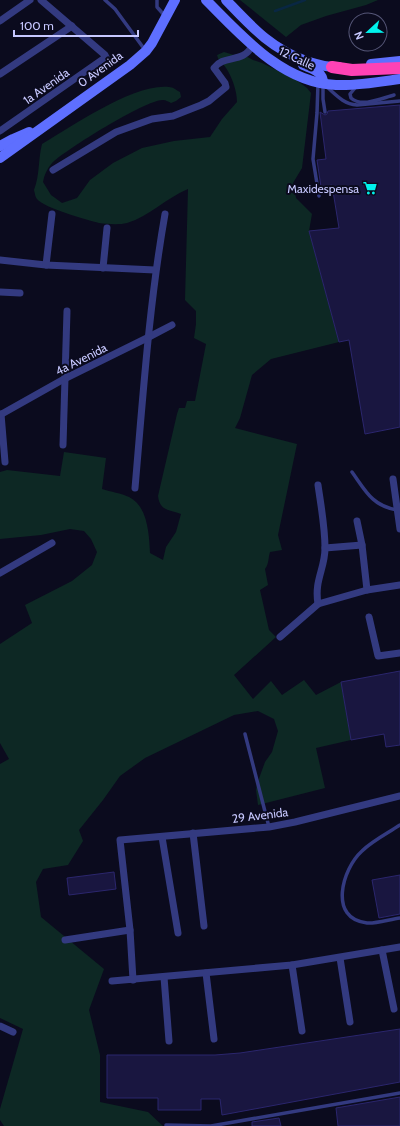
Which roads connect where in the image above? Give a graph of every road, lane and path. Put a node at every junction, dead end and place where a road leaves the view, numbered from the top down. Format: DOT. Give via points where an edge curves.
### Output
graph roads {
  1 [pos="30,0"];
  2 [pos="41,0"];
  3 [pos="105,0"];
  4 [pos="157,0"];
  5 [pos="176,0"];
  6 [pos="206,0"];
  7 [pos="226,0"];
  8 [pos="166,17"];
  9 [pos="0,21"];
  10 [pos="72,26"];
  11 [pos="252,46"];
  12 [pos="146,51"];
  13 [pos="284,52"];
  14 [pos="396,62"];
  15 [pos="332,67"];
  16 [pos="0,74"];
  17 [pos="400,79"];
  18 [pos="321,82"];
  19 [pos="364,83"];
  20 [pos="400,94"];
  21 [pos="394,95"];
  22 [pos="400,101"];
  23 [pos="392,104"];
  24 [pos="325,112"];
  25 [pos="40,128"];
  26 [pos="0,131"];
  27 [pos="0,146"];
  28 [pos="0,158"];
  29 [pos="53,170"];
  30 [pos="319,196"];
  31 [pos="52,214"];
  32 [pos="165,214"];
  33 [pos="107,228"];
  34 [pos="0,260"];
  35 [pos="46,265"];
  36 [pos="103,268"];
  37 [pos="155,270"];
  38 [pos="0,292"];
  39 [pos="20,293"];
  40 [pos="67,312"];
  41 [pos="172,325"];
  42 [pos="147,338"];
  43 [pos="64,379"];
  44 [pos="0,414"];
  45 [pos="63,445"];
  46 [pos="5,462"];
  47 [pos="352,472"];
  48 [pos="393,479"];
  49 [pos="318,485"];
  50 [pos="135,488"];
  51 [pos="397,510"];
  52 [pos="357,522"];
  53 [pos="400,529"];
  54 [pos="52,543"];
  55 [pos="362,545"];
  56 [pos="325,548"];
  57 [pos="0,573"];
  58 [pos="400,585"];
  59 [pos="368,590"];
  60 [pos="318,604"];
  61 [pos="369,617"];
  62 [pos="280,637"];
  63 [pos="400,653"];
  64 [pos="245,734"];
  65 [pos="400,796"];
  66 [pos="400,825"];
  67 [pos="269,827"];
  68 [pos="194,833"];
  69 [pos="162,837"];
  70 [pos="400,918"];
  71 [pos="204,926"];
  72 [pos="130,930"];
  73 [pos="178,933"];
  74 [pos="65,940"];
  75 [pos="400,948"];
  76 [pos="382,950"];
  77 [pos="340,958"];
  78 [pos="292,965"];
  79 [pos="206,973"];
  80 [pos="164,977"];
  81 [pos="133,980"];
  82 [pos="112,982"];
  83 [pos="394,1009"];
  84 [pos="350,1022"];
  85 [pos="0,1026"];
  86 [pos="302,1031"];
  87 [pos="13,1032"];
  88 [pos="214,1039"];
  89 [pos="169,1041"];
  90 [pos="400,1093"];
  91 [pos="166,1125"];
  1 -- 9 [label="street"];
  2 -- 10 [label="street"];
  3 -- 12 [label="lane"];
  4 -- 8 [label="lane" via="156,7"];
  5 -- 8 [label="main road, 0 Avenida"];
  6 -- 11 [label="main road, 12 Calle"];
  7 -- 13 [label="main road, 12 Calle" via="257,31"];
  8 -- 12 [label="main road, 0 Avenida"];
  10 -- 16 [label="street"];
  10 -- 26 [label="street, 1a Avenida" via="105,55 105,59"];
  11 -- 18 [label="main road, 12 Calle" via="282,67"];
  11 -- 29 [label="street" via="245,55 216,65 214,68 226,87 209,102 173,116 152,119 116,132"];
  12 -- 25 [label="main road, 0 Avenida"];
  13 -- 15 [label="main road, 12 Calle" via="312,63"];
  13 -- 18 [label="main road" via="296,62 319,72 322,75"];
  14 -- 15 [label="highway" via="352,70"];
  17 -- 19 [label="main road, 12 Calle"];
  18 -- 19 [label="main road, 12 Calle" via="335,85"];
  18 -- 23 [label="lane" via="350,104"];
  18 -- 24 [label="lane"];
  18 -- 30 [label="lane" via="312,159"];
  19 -- 21 [label="lane" via="351,91 351,98 354,101 376,101"];
  20 -- 21 [label="lane"];
  21 -- 23 [label="lane"];
  22 -- 23 [label="lane"];
  25 -- 27 [label="main road, 0 Avenida"];
  25 -- 28 [label="main road, 0 Avenida"];
  31 -- 35 [label="street"];
  32 -- 37 [label="street"];
  33 -- 36 [label="street"];
  34 -- 35 [label="street"];
  35 -- 36 [label="street"];
  36 -- 37 [label="street"];
  37 -- 42 [label="street"];
  38 -- 39 [label="street"];
  40 -- 43 [label="street"];
  41 -- 42 [label="street, 4a Avenida"];
  42 -- 43 [label="street, 4a Avenida"];
  42 -- 50 [label="street"];
  43 -- 44 [label="street, 4a Avenida"];
  43 -- 45 [label="street"];
  44 -- 46 [label="street"];
  47 -- 51 [label="lane" via="371,498 387,508"];
  48 -- 51 [label="street"];
  49 -- 56 [label="street"];
  51 -- 53 [label="street"];
  52 -- 55 [label="street"];
  54 -- 57 [label="street"];
  55 -- 56 [label="street"];
  55 -- 59 [label="street"];
  56 -- 60 [label="street" via="317,582"];
  58 -- 59 [label="street"];
  59 -- 60 [label="street"];
  60 -- 62 [label="street"];
  61 -- 63 [label="street" via="378,656"];
  64 -- 67 [label="lane"];
  65 -- 67 [label="street, 29 Avenida"];
  66 -- 70 [label="lane" via="362,850 350,864 344,879 342,897 345,910 353,919 368,924"];
  67 -- 68 [label="street, 29 Avenida"];
  68 -- 69 [label="street, 29 Avenida"];
  68 -- 71 [label="street"];
  69 -- 72 [label="street, 29 Avenida" via="120,840"];
  69 -- 73 [label="street"];
  72 -- 74 [label="street"];
  72 -- 81 [label="street"];
  75 -- 76 [label="street"];
  76 -- 77 [label="street"];
  76 -- 83 [label="street"];
  77 -- 78 [label="street"];
  77 -- 84 [label="street"];
  78 -- 79 [label="street"];
  78 -- 86 [label="street"];
  79 -- 80 [label="street"];
  79 -- 88 [label="street"];
  80 -- 81 [label="street"];
  80 -- 89 [label="street"];
  81 -- 82 [label="street"];
  85 -- 87 [label="street"];
  90 -- 91 [label="lane" via="211,1126"];
}
